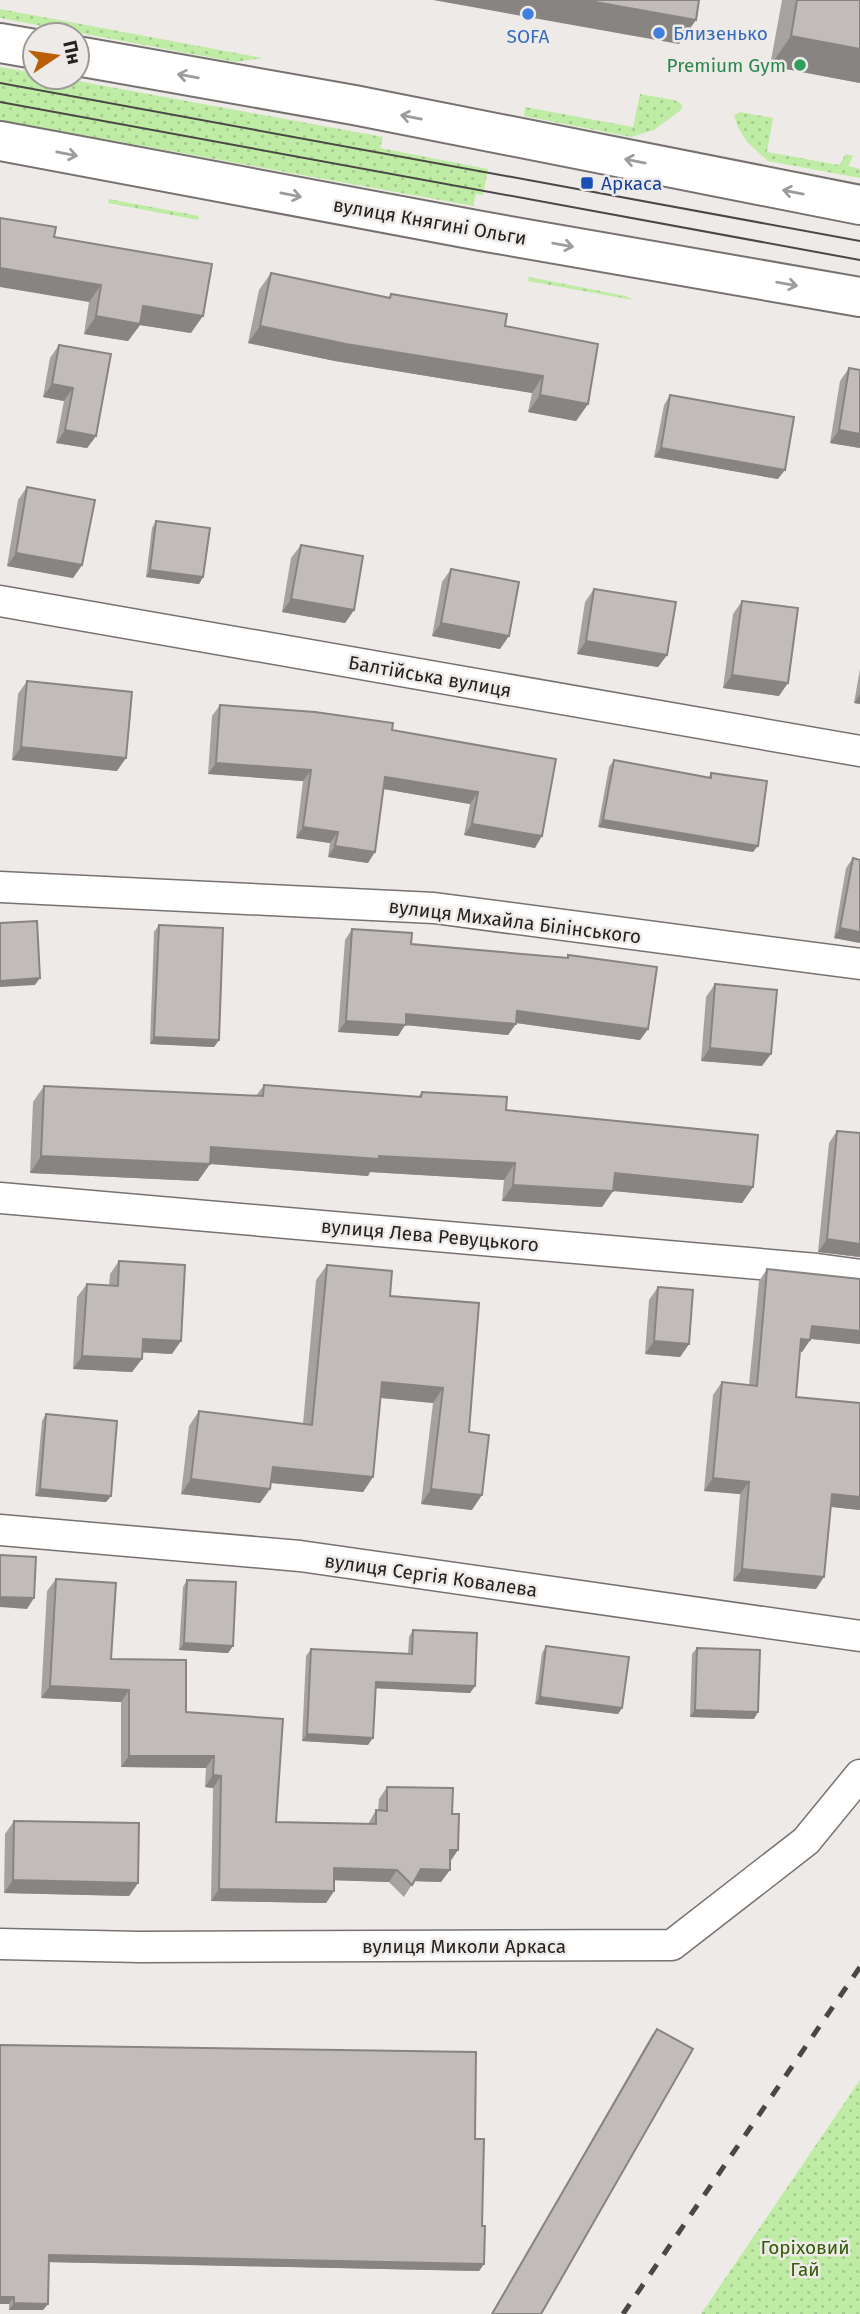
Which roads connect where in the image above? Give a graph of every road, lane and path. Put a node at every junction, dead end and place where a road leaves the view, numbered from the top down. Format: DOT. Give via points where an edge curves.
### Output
graph roads {
  1 [pos="0,43"];
  2 [pos="21,47"];
  3 [pos="91,59"];
  4 [pos="0,141"];
  5 [pos="860,205"];
  6 [pos="860,297"];
  7 [pos="0,601"];
  8 [pos="860,751"];
  9 [pos="0,887"];
  10 [pos="860,964"];
  11 [pos="0,1198"];
  12 [pos="860,1275"];
  13 [pos="0,1530"];
  14 [pos="860,1636"];
  15 [pos="860,1774"];
  16 [pos="0,1944"];
  1 -- 2 [label="main road"];
  5 -- 3 [label="main road, one-way" via="354,105"];
  4 -- 6 [label="main road, вулиця Княгині Ольги, one-way"];
  7 -- 8 [label="street, Балтійська вулиця"];
  9 -- 10 [label="street, вулиця Михайла Білінського" via="434,908"];
  11 -- 12 [label="street, вулиця Лева Ревуцького"];
  13 -- 14 [label="street, вулиця Сергія Ковалева" via="300,1556"];
  15 -- 16 [label="street, вулиця Миколи Аркаса" via="806,1841 671,1945"];
}
